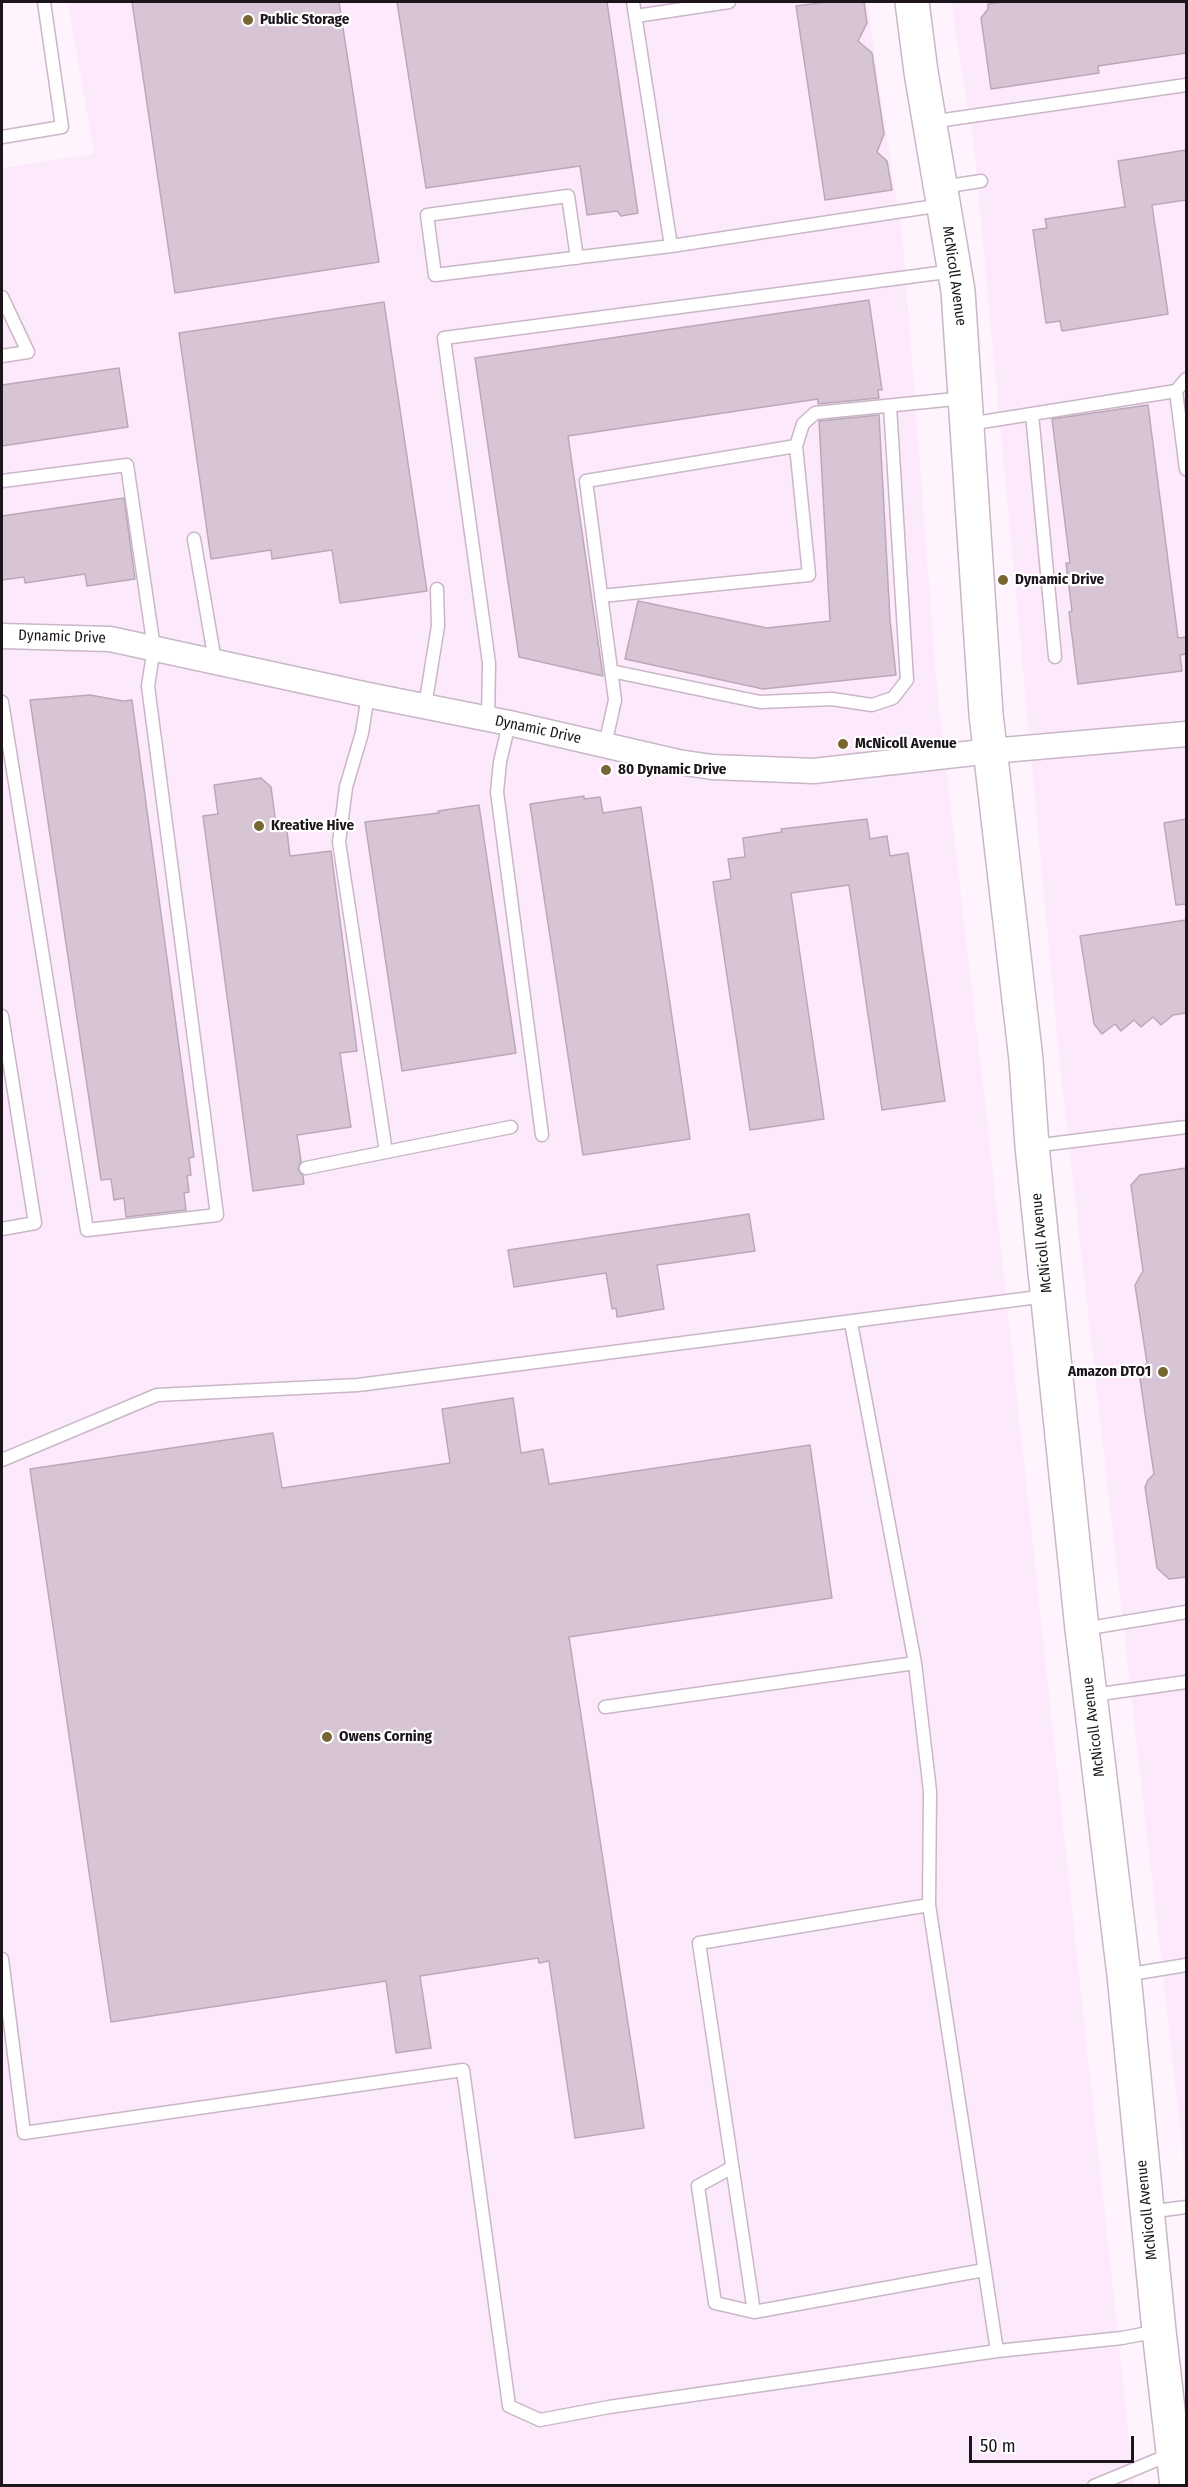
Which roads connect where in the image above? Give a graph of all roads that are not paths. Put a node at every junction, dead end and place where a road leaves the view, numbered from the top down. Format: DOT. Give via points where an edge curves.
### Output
graph roads {
  1 [pos="44,2"];
  2 [pos="633,2"];
  3 [pos="729,2"];
  4 [pos="912,2"];
  5 [pos="636,16"];
  6 [pos="1186,85"];
  7 [pos="930,122"];
  8 [pos="2,136"];
  9 [pos="981,181"];
  10 [pos="942,196"];
  11 [pos="670,246"];
  12 [pos="577,258"];
  13 [pos="955,271"];
  14 [pos="2,297"];
  15 [pos="2,356"];
  16 [pos="1186,379"];
  17 [pos="1176,391"];
  18 [pos="890,406"];
  19 [pos="968,411"];
  20 [pos="1032,414"];
  21 [pos="796,446"];
  22 [pos="1186,469"];
  23 [pos="2,481"];
  24 [pos="194,539"];
  25 [pos="436,589"];
  26 [pos="602,596"];
  27 [pos="2,636"];
  28 [pos="154,648"];
  29 [pos="1056,657"];
  30 [pos="215,661"];
  31 [pos="612,671"];
  32 [pos="368,695"];
  33 [pos="2,702"];
  34 [pos="425,706"];
  35 [pos="495,721"];
  36 [pos="1186,734"];
  37 [pos="605,745"];
  38 [pos="991,751"];
  39 [pos="2,1016"];
  40 [pos="512,1127"];
  41 [pos="1186,1127"];
  42 [pos="542,1135"];
  43 [pos="1032,1146"];
  44 [pos="386,1152"];
  45 [pos="306,1168"];
  46 [pos="2,1229"];
  47 [pos="1048,1296"];
  48 [pos="851,1323"];
  49 [pos="2,1460"];
  50 [pos="1186,1612"];
  51 [pos="1082,1629"];
  52 [pos="915,1663"];
  53 [pos="1186,1682"];
  54 [pos="1090,1695"];
  55 [pos="605,1707"];
  56 [pos="929,1905"];
  57 [pos="2,1959"];
  58 [pos="1186,1965"];
  59 [pos="1124,1976"];
  60 [pos="731,2168"];
  61 [pos="1186,2207"];
  62 [pos="1147,2212"];
  63 [pos="984,2270"];
  64 [pos="754,2312"];
  65 [pos="1159,2331"];
  66 [pos="997,2351"];
  67 [pos="1180,2452"];
  68 [pos="1094,2486"];
  69 [pos="1178,2486"];
  1 -- 8 [label="lane" via="62,127"];
  2 -- 5 [label="lane"];
  3 -- 5 [label="lane"];
  4 -- 7 [label="main road, McNicoll Avenue"];
  5 -- 11 [label="lane"];
  6 -- 7 [label="lane"];
  7 -- 10 [label="main road, McNicoll Avenue"];
  9 -- 10 [label="lane"];
  10 -- 11 [label="lane"];
  10 -- 13 [label="main road, McNicoll Avenue"];
  11 -- 12 [label="lane"];
  12 -- 12 [label="lane" via="435,275 427,215 568,195"];
  13 -- 19 [label="main road, McNicoll Avenue"];
  13 -- 35 [label="lane" via="444,338"];
  14 -- 15 [label="lane" via="28,352"];
  16 -- 17 [label="lane"];
  17 -- 20 [label="lane"];
  17 -- 22 [label="lane"];
  18 -- 19 [label="lane"];
  18 -- 21 [label="lane" via="815,413 803,424"];
  18 -- 31 [label="lane" via="907,680 893,698 872,705 832,699 760,702"];
  19 -- 20 [label="lane"];
  19 -- 38 [label="main road, McNicoll Avenue"];
  20 -- 29 [label="lane"];
  21 -- 26 [label="lane" via="586,481"];
  21 -- 26 [label="lane" via="809,575"];
  23 -- 28 [label="lane" via="127,465"];
  24 -- 30 [label="lane"];
  25 -- 34 [label="lane" via="438,626"];
  26 -- 31 [label="lane"];
  27 -- 28 [label="street, Dynamic Drive" via="110,639"];
  28 -- 30 [label="street, Dynamic Drive"];
  28 -- 33 [label="lane" via="148,686 217,1215 87,1230"];
  30 -- 32 [label="street, Dynamic Drive"];
  31 -- 37 [label="lane" via="615,700"];
  32 -- 34 [label="street, Dynamic Drive"];
  32 -- 44 [label="lane" via="346,787 339,842"];
  34 -- 35 [label="street, Dynamic Drive"];
  35 -- 37 [label="street, Dynamic Drive"];
  35 -- 42 [label="lane" via="500,762 497,792"];
  36 -- 38 [label="street, Dynamic Drive"];
  37 -- 38 [label="street, Dynamic Drive" via="712,767 814,771"];
  38 -- 43 [label="main road, McNicoll Avenue"];
  39 -- 46 [label="lane" via="35,1223"];
  40 -- 44 [label="lane"];
  41 -- 43 [label="lane"];
  43 -- 47 [label="main road, McNicoll Avenue"];
  44 -- 45 [label="lane"];
  47 -- 48 [label="lane"];
  47 -- 51 [label="main road, McNicoll Avenue"];
  48 -- 49 [label="lane" via="358,1385 157,1395"];
  48 -- 52 [label="lane"];
  50 -- 51 [label="lane"];
  51 -- 54 [label="main road, McNicoll Avenue"];
  52 -- 55 [label="lane"];
  52 -- 56 [label="lane" via="930,1791"];
  53 -- 54 [label="lane"];
  54 -- 59 [label="main road, McNicoll Avenue"];
  56 -- 60 [label="lane" via="699,1943"];
  56 -- 63 [label="lane"];
  57 -- 66 [label="lane" via="24,2133 463,2070 508,2406 540,2420"];
  58 -- 59 [label="lane"];
  59 -- 62 [label="main road, McNicoll Avenue"];
  60 -- 64 [label="lane"];
  60 -- 64 [label="lane" via="698,2186 715,2303"];
  61 -- 62 [label="lane"];
  62 -- 65 [label="main road, McNicoll Avenue"];
  63 -- 64 [label="lane"];
  63 -- 66 [label="lane"];
  65 -- 66 [label="lane"];
  65 -- 67 [label="main road, McNicoll Avenue"];
  67 -- 68 [label="lane"];
  67 -- 69 [label="main road, McNicoll Avenue"];
}
